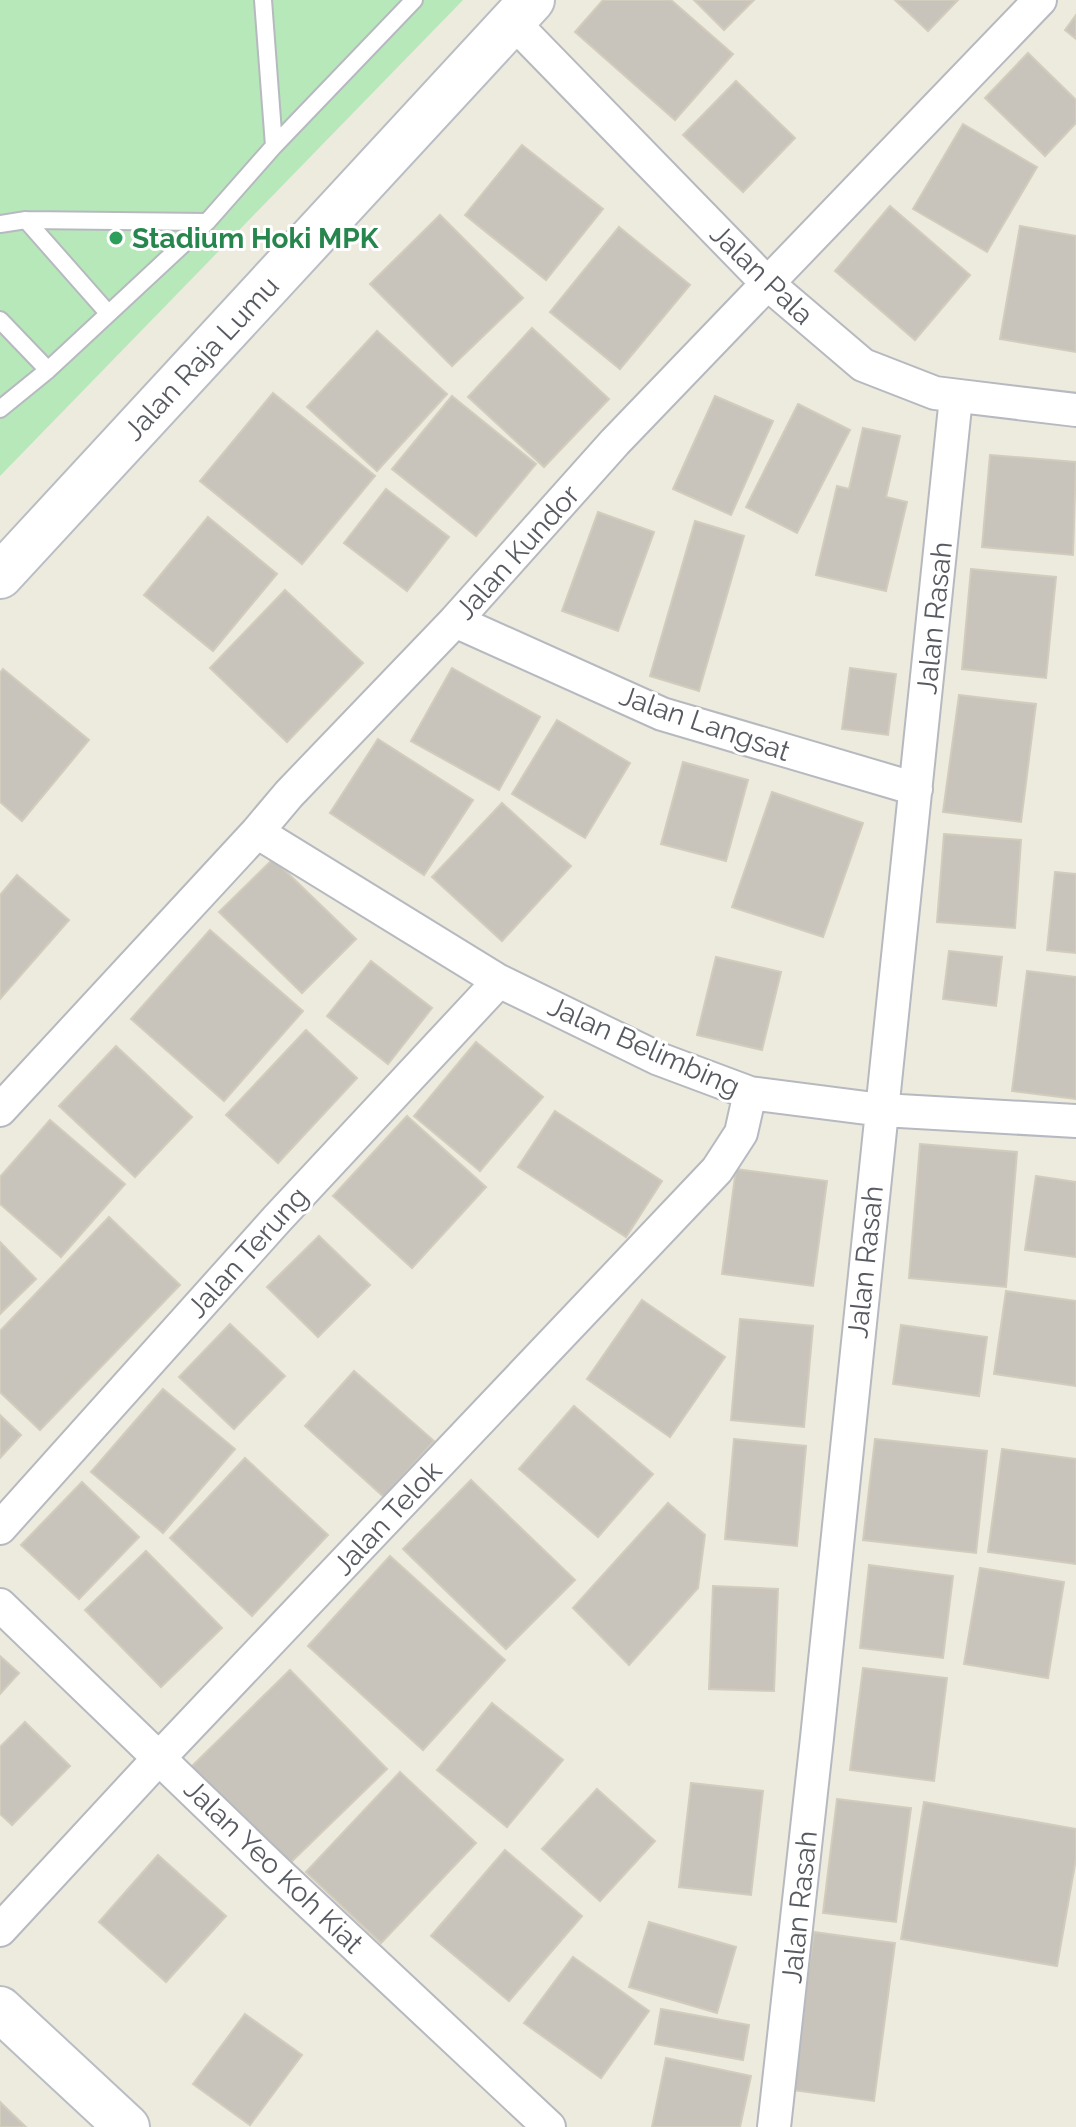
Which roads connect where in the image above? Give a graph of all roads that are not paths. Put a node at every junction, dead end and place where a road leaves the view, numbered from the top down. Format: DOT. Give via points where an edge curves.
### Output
graph roads {
  1 [pos="263,0"];
  2 [pos="414,0"];
  3 [pos="1040,0"];
  4 [pos="522,11"];
  5 [pos="274,146"];
  6 [pos="26,220"];
  7 [pos="207,222"];
  8 [pos="0,224"];
  9 [pos="768,284"];
  10 [pos="108,313"];
  11 [pos="0,320"];
  12 [pos="48,370"];
  13 [pos="956,397"];
  14 [pos="0,409"];
  15 [pos="1076,410"];
  16 [pos="0,576"];
  17 [pos="455,621"];
  18 [pos="916,789"];
  19 [pos="257,832"];
  20 [pos="499,981"];
  21 [pos="750,1093"];
  22 [pos="0,1110"];
  23 [pos="882,1110"];
  24 [pos="1076,1121"];
  25 [pos="0,1528"];
  26 [pos="0,1605"];
  27 [pos="160,1757"];
  28 [pos="0,1930"];
  29 [pos="0,2009"];
  30 [pos="127,2127"];
  31 [pos="549,2127"];
  32 [pos="774,2127"];
  1 -- 5 [label="lane"];
  2 -- 5 [label="lane"];
  3 -- 9 [label="street, Jalan Kundor"];
  4 -- 9 [label="street, Jalan Pala"];
  4 -- 16 [label="street, Jalan Raja Lumu"];
  5 -- 7 [label="lane"];
  6 -- 7 [label="lane"];
  6 -- 8 [label="lane"];
  6 -- 10 [label="lane"];
  7 -- 10 [label="lane"];
  9 -- 13 [label="street, Jalan Pala" via="863,365"];
  9 -- 17 [label="street, Jalan Kundor" via="615,442"];
  10 -- 12 [label="lane"];
  11 -- 12 [label="lane"];
  12 -- 14 [label="lane"];
  13 -- 15 [label="street, Jalan Pala"];
  13 -- 18 [label="street, Jalan Rasah"];
  17 -- 18 [label="street, Jalan Langsat" via="662,714"];
  17 -- 19 [label="street, Jalan Kundor"];
  18 -- 23 [label="street, Jalan Rasah"];
  19 -- 20 [label="street, Jalan Belimbing"];
  19 -- 22 [label="street, Jalan Kundor"];
  20 -- 21 [label="street, Jalan Belimbing" via="659,1059"];
  20 -- 25 [label="street, Jalan Terung" via="266,1230"];
  21 -- 23 [label="street, Jalan Belimbing"];
  21 -- 27 [label="street, Jalan Telok" via="741,1133 717,1170"];
  23 -- 24 [label="street, Jalan Belimbing"];
  23 -- 32 [label="street, Jalan Rasah"];
  26 -- 27 [label="street, Jalan Yeo Koh Kiat"];
  27 -- 28 [label="street, Jalan Telok"];
  27 -- 31 [label="street, Jalan Yeo Koh Kiat"];
  29 -- 30 [label="street"];
}
